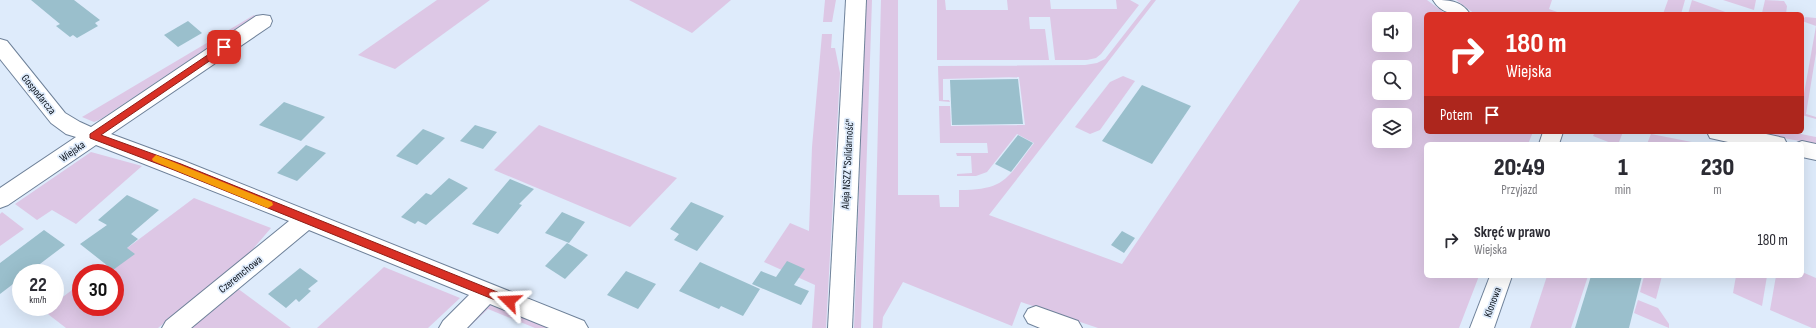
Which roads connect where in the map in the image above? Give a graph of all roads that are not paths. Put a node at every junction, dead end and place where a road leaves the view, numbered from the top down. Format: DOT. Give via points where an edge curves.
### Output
graph roads {
  1 [pos="856,0"];
  2 [pos="1442,0"];
  3 [pos="1458,12"];
  4 [pos="263,21"];
  5 [pos="0,46"];
  6 [pos="1727,134"];
  7 [pos="93,136"];
  8 [pos="1767,142"];
  9 [pos="1804,149"];
  10 [pos="1816,152"];
  11 [pos="0,199"];
  12 [pos="306,220"];
  13 [pos="1500,278"];
  14 [pos="487,292"];
  15 [pos="1036,316"];
  16 [pos="174,328"];
  17 [pos="451,328"];
  18 [pos="576,328"];
  19 [pos="840,328"];
  20 [pos="1070,328"];
  21 [pos="1482,328"];
  1 -- 19 [label="street, Aleja NSZZ \"Solidarność\""];
  2 -- 3 [label="street"];
  4 -- 7 [label="street, Wiejska"];
  5 -- 7 [label="street, Gospodarcza" via="58,118 73,128"];
  6 -- 8 [label="street"];
  7 -- 11 [label="street, Wiejska"];
  7 -- 12 [label="street, Gospodarcza" via="178,167"];
  9 -- 10 [label="street"];
  12 -- 14 [label="street, Gospodarcza"];
  12 -- 16 [label="street, Czeremchowa"];
  13 -- 21 [label="street, Klonowa"];
  14 -- 17 [label="street"];
  14 -- 18 [label="street, Gospodarcza"];
  15 -- 20 [label="street"];
}
